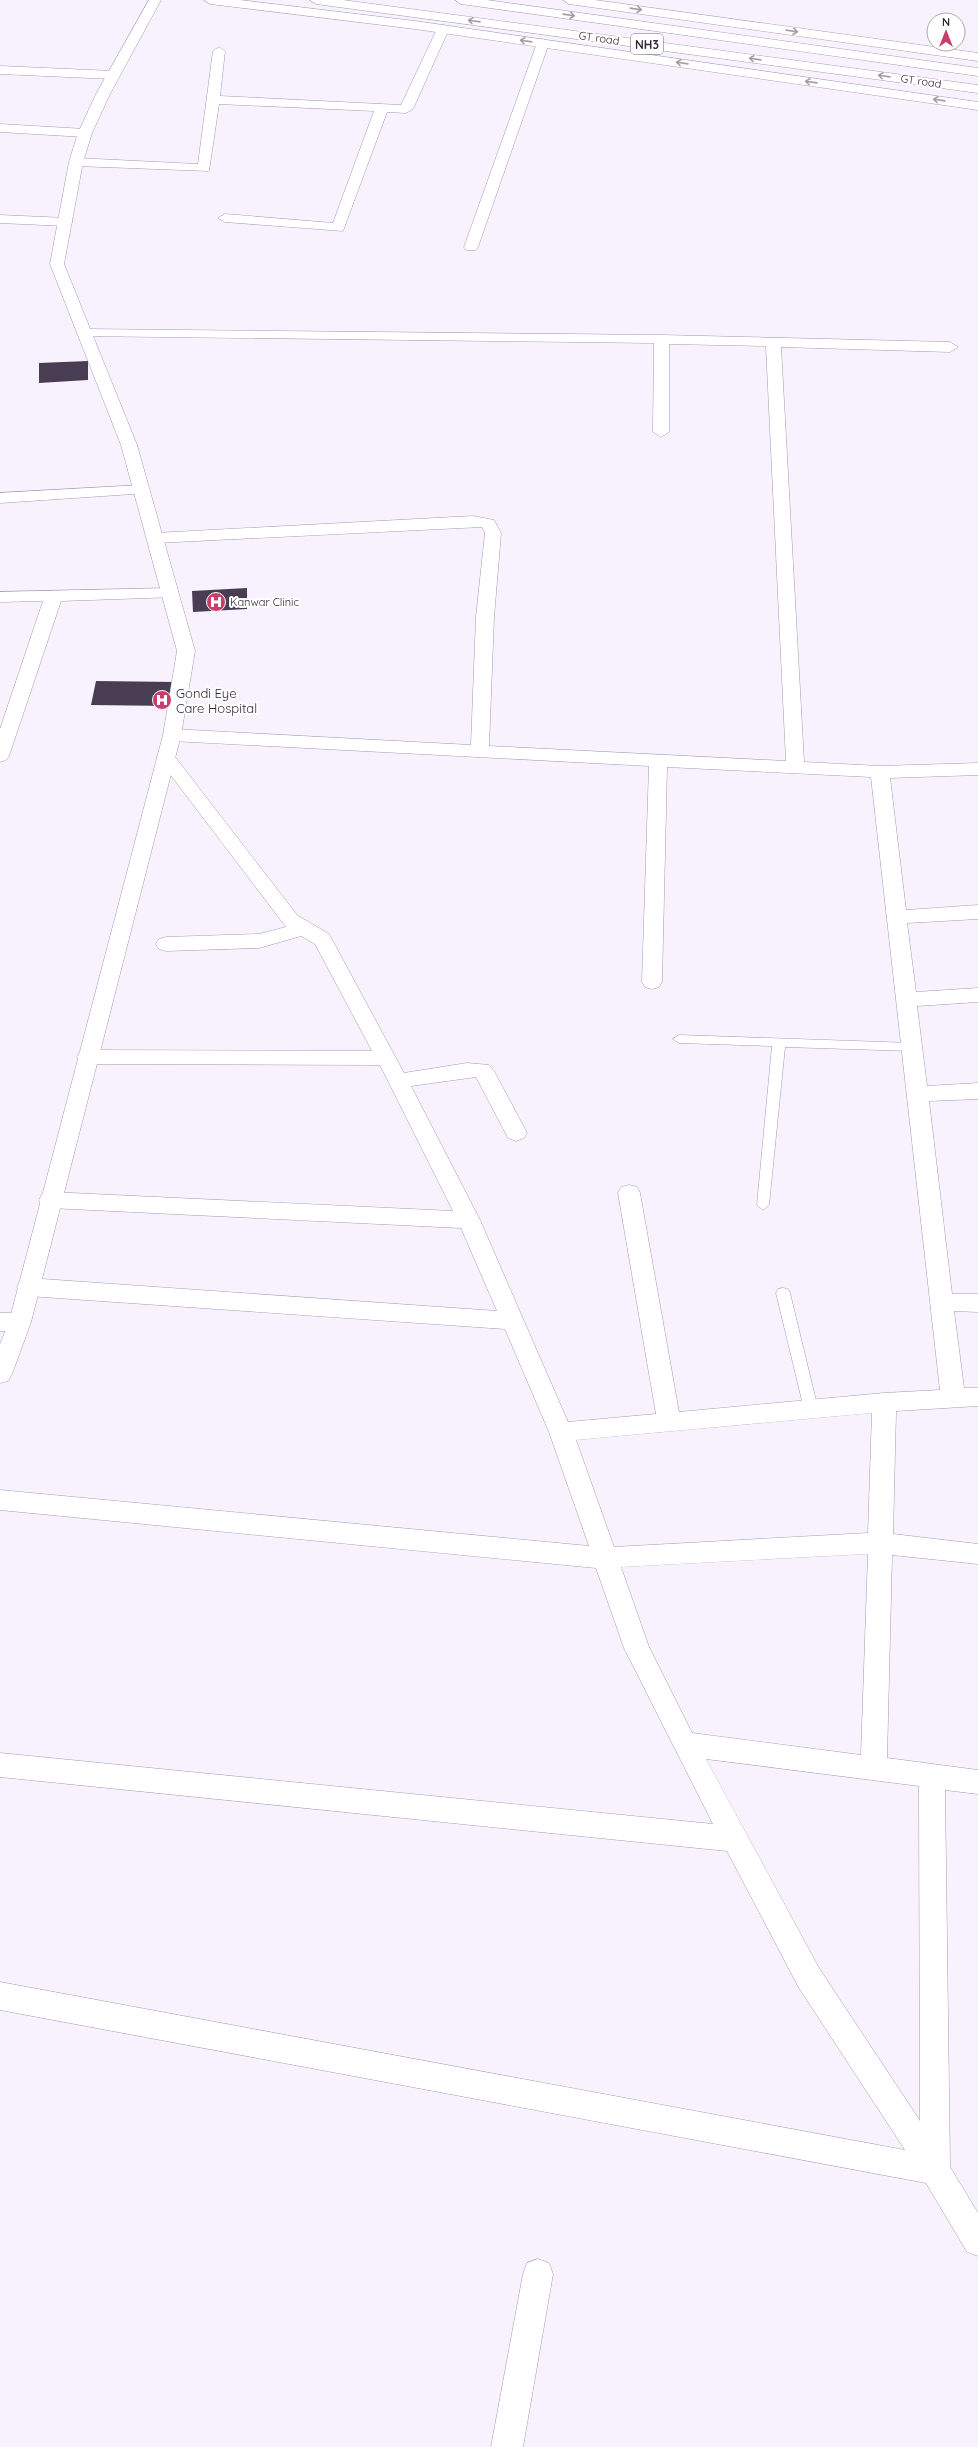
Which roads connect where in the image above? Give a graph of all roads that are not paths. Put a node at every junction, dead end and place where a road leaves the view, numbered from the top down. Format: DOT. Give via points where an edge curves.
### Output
graph roads {
  1 [pos="155,0"];
  2 [pos="210,0"];
  3 [pos="316,0"];
  4 [pos="461,0"];
  5 [pos="569,0"];
  6 [pos="443,29"];
  7 [pos="544,44"];
  8 [pos="219,51"];
  9 [pos="978,57"];
  10 [pos="0,70"];
  11 [pos="978,72"];
  12 [pos="113,76"];
  13 [pos="978,89"];
  14 [pos="213,100"];
  15 [pos="978,106"];
  16 [pos="382,108"];
  17 [pos="0,128"];
  18 [pos="85,133"];
  19 [pos="76,162"];
  20 [pos="225,218"];
  21 [pos="0,219"];
  22 [pos="66,222"];
  23 [pos="471,247"];
  24 [pos="85,333"];
  25 [pos="662,339"];
  26 [pos="773,342"];
  27 [pos="950,347"];
  28 [pos="660,432"];
  29 [pos="142,490"];
  30 [pos="0,498"];
  31 [pos="155,538"];
  32 [pos="170,593"];
  33 [pos="54,595"];
  34 [pos="0,597"];
  35 [pos="172,735"];
  36 [pos="480,751"];
  37 [pos="0,756"];
  38 [pos="166,756"];
  39 [pos="658,760"];
  40 [pos="796,767"];
  41 [pos="978,769"];
  42 [pos="880,772"];
  43 [pos="978,912"];
  44 [pos="897,917"];
  45 [pos="303,929"];
  46 [pos="166,944"];
  47 [pos="652,982"];
  48 [pos="978,996"];
  49 [pos="907,1000"];
  50 [pos="679,1039"];
  51 [pos="779,1042"];
  52 [pos="912,1047"];
  53 [pos="87,1057"];
  54 [pos="386,1058"];
  55 [pos="398,1081"];
  56 [pos="978,1091"];
  57 [pos="918,1094"];
  58 [pos="516,1133"];
  59 [pos="629,1193"];
  60 [pos="50,1200"];
  61 [pos="763,1205"];
  62 [pos="469,1220"];
  63 [pos="28,1287"];
  64 [pos="783,1293"];
  65 [pos="942,1302"];
  66 [pos="978,1303"];
  67 [pos="513,1321"];
  68 [pos="10,1322"];
  69 [pos="0,1374"];
  70 [pos="953,1397"];
  71 [pos="978,1397"];
  72 [pos="884,1402"];
  73 [pos="811,1409"];
  74 [pos="669,1422"];
  75 [pos="561,1432"];
  76 [pos="0,1500"];
  77 [pos="880,1543"];
  78 [pos="978,1554"];
  79 [pos="603,1558"];
  80 [pos="684,1744"];
  81 [pos="0,1765"];
  82 [pos="874,1768"];
  83 [pos="932,1776"];
  84 [pos="978,1782"];
  85 [pos="735,1839"];
  86 [pos="0,1996"];
  87 [pos="935,2170"];
  88 [pos="978,2241"];
  89 [pos="538,2274"];
  90 [pos="507,2447"];
  1 -- 12 [label="main road"];
  2 -- 6 [label="main road"];
  13 -- 3 [label="main road, GT road / NH3, one-way"];
  4 -- 11 [label="main road, GT road / NH3, one-way"];
  5 -- 9 [label="main road, one-way"];
  7 -- 6 [label="main road, one-way"];
  6 -- 16 [label="main road" via="406,109"];
  15 -- 7 [label="main road, one-way"];
  7 -- 23 [label="main road"];
  8 -- 14 [label="main road"];
  10 -- 12 [label="main road"];
  12 -- 18 [label="main road"];
  14 -- 16 [label="main road"];
  14 -- 19 [label="main road" via="204,168"];
  16 -- 20 [label="main road" via="338,228"];
  17 -- 18 [label="main road"];
  18 -- 19 [label="main road"];
  19 -- 22 [label="main road"];
  21 -- 22 [label="main road"];
  22 -- 24 [label="main road" via="57,264"];
  24 -- 25 [label="main road"];
  24 -- 29 [label="main road" via="129,445"];
  25 -- 26 [label="main road"];
  25 -- 28 [label="main road"];
  26 -- 27 [label="main road"];
  26 -- 40 [label="main road"];
  29 -- 30 [label="main road"];
  29 -- 31 [label="main road"];
  31 -- 32 [label="main road"];
  31 -- 36 [label="main road" via="341,526 473,521 488,523 493,533 485,617"];
  32 -- 33 [label="main road"];
  32 -- 35 [label="main road" via="186,651"];
  33 -- 34 [label="main road"];
  33 -- 37 [label="main road"];
  35 -- 36 [label="main road"];
  35 -- 38 [label="main road"];
  36 -- 39 [label="main road"];
  38 -- 45 [label="main road" via="290,920"];
  38 -- 53 [label="main road"];
  39 -- 40 [label="main road"];
  39 -- 47 [label="main road"];
  40 -- 42 [label="main road"];
  41 -- 42 [label="main road"];
  42 -- 44 [label="main road"];
  43 -- 44 [label="main road"];
  44 -- 49 [label="main road"];
  45 -- 46 [label="main road" via="259,941"];
  45 -- 54 [label="main road" via="322,938"];
  48 -- 49 [label="main road"];
  49 -- 52 [label="main road"];
  50 -- 51 [label="lane"];
  51 -- 52 [label="lane"];
  51 -- 61 [label="lane"];
  52 -- 57 [label="main road"];
  53 -- 54 [label="main road"];
  53 -- 60 [label="main road"];
  54 -- 55 [label="main road"];
  55 -- 58 [label="main road" via="482,1070"];
  55 -- 62 [label="main road"];
  56 -- 57 [label="main road"];
  57 -- 65 [label="main road"];
  59 -- 74 [label="main road"];
  60 -- 62 [label="main road"];
  60 -- 63 [label="main road"];
  62 -- 67 [label="main road"];
  63 -- 67 [label="main road"];
  63 -- 68 [label="main road"];
  64 -- 73 [label="lane"];
  65 -- 66 [label="main road"];
  65 -- 70 [label="main road"];
  67 -- 75 [label="main road"];
  68 -- 69 [label="main road"];
  70 -- 71 [label="main road"];
  70 -- 72 [label="main road"];
  72 -- 73 [label="main road"];
  72 -- 77 [label="main road"];
  73 -- 74 [label="main road"];
  74 -- 75 [label="main road"];
  75 -- 79 [label="main road"];
  76 -- 79 [label="main road"];
  77 -- 78 [label="main road"];
  77 -- 79 [label="main road"];
  77 -- 82 [label="main road"];
  79 -- 80 [label="main road" via="637,1648"];
  80 -- 82 [label="main road"];
  80 -- 85 [label="main road"];
  81 -- 85 [label="main road"];
  82 -- 83 [label="main road"];
  83 -- 84 [label="main road"];
  83 -- 87 [label="main road"];
  85 -- 87 [label="main road" via="809,1978"];
  86 -- 87 [label="main road"];
  87 -- 88 [label="main road"];
  89 -- 90 [label="main road"];
}
